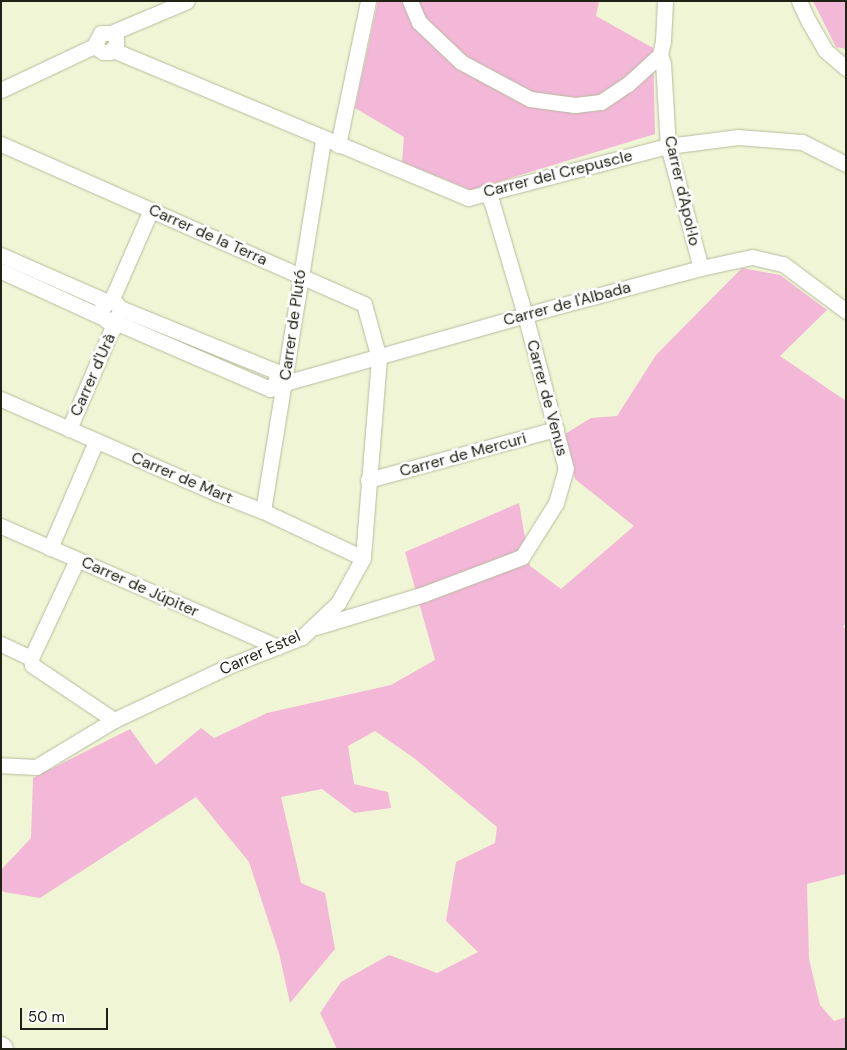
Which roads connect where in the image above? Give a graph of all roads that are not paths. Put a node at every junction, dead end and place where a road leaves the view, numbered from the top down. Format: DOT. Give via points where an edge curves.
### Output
graph roads {
  1 [pos="187,1"];
  2 [pos="368,1"];
  3 [pos="410,1"];
  4 [pos="665,1"];
  5 [pos="800,1"];
  6 [pos="111,33"];
  7 [pos="96,45"];
  8 [pos="113,50"];
  9 [pos="660,55"];
  10 [pos="846,68"];
  11 [pos="1,90"];
  12 [pos="323,140"];
  13 [pos="1,144"];
  14 [pos="338,146"];
  15 [pos="668,146"];
  16 [pos="846,164"];
  17 [pos="486,192"];
  18 [pos="151,210"];
  19 [pos="1,256"];
  20 [pos="701,268"];
  21 [pos="1,271"];
  22 [pos="300,275"];
  23 [pos="843,302"];
  24 [pos="112,312"];
  25 [pos="525,315"];
  26 [pos="379,358"];
  27 [pos="281,382"];
  28 [pos="1,399"];
  29 [pos="69,429"];
  30 [pos="556,429"];
  31 [pos="96,440"];
  32 [pos="368,480"];
  33 [pos="263,511"];
  34 [pos="1,526"];
  35 [pos="50,548"];
  36 [pos="363,558"];
  37 [pos="78,560"];
  38 [pos="312,628"];
  39 [pos="1,644"];
  40 [pos="278,647"];
  41 [pos="31,658"];
  42 [pos="114,720"];
  43 [pos="1,765"];
  1 -- 6 [label="street"];
  2 -- 14 [label="street"];
  3 -- 9 [label="street" via="419,22 461,62 530,99 575,105 601,102 628,84"];
  4 -- 9 [label="street, Carrer d'Apol·lo"];
  5 -- 10 [label="street" via="825,50"];
  6 -- 7 [label="street" via="98,35"];
  6 -- 8 [label="street" via="116,41"];
  7 -- 8 [label="street" via="103,52"];
  7 -- 11 [label="street"];
  8 -- 12 [label="street, Carrer del Crepuscle"];
  9 -- 15 [label="street, Carrer d'Apol·lo"];
  12 -- 14 [label="street, Carrer del Crepuscle"];
  12 -- 22 [label="street, Carrer de Plutó"];
  13 -- 18 [label="street, Carrer de la Terra"];
  14 -- 17 [label="street, Carrer del Crepuscle" via="468,198"];
  15 -- 16 [label="street, Carrer del Crepuscle" via="738,136 802,142"];
  15 -- 17 [label="street, Carrer del Crepuscle"];
  15 -- 20 [label="street, Carrer d'Apol·lo"];
  17 -- 25 [label="street, Carrer de Venus"];
  18 -- 22 [label="street, Carrer de la Terra"];
  18 -- 24 [label="street, Carrer d'Urà"];
  19 -- 24 [label="street, Carrer de l'Albada"];
  20 -- 23 [label="street, Carrer de l'Albada" via="752,257 783,264"];
  20 -- 25 [label="street, Carrer de l'Albada"];
  21 -- 24 [label="street, Carrer de l'Albada"];
  22 -- 26 [label="street, Carrer de la Terra" via="364,304"];
  22 -- 27 [label="street, Carrer de Plutó"];
  24 -- 27 [label="street, Carrer de l'Albada" via="270,389"];
  24 -- 29 [label="street, Carrer d'Urà" via="111,331"];
  25 -- 26 [label="street, Carrer de l'Albada"];
  25 -- 30 [label="street, Carrer de Venus"];
  26 -- 27 [label="street, Carrer de l'Albada"];
  26 -- 32 [label="street, Carrer Estel"];
  27 -- 33 [label="street, Carrer de Plutó"];
  28 -- 29 [label="street, Carrer de Mart"];
  29 -- 31 [label="street, Carrer de Mart"];
  30 -- 32 [label="street, Carrer de Mercuri"];
  30 -- 38 [label="street, Carrer de Venus" via="566,469 556,503 522,557 424,594"];
  31 -- 33 [label="street, Carrer de Mart"];
  31 -- 35 [label="street"];
  32 -- 36 [label="street, Carrer Estel"];
  33 -- 36 [label="street, Carrer de Mart"];
  34 -- 35 [label="street, Carrer de Júpiter"];
  35 -- 37 [label="street, Carrer de Júpiter"];
  36 -- 38 [label="street, Carrer Estel" via="338,602"];
  37 -- 40 [label="street, Carrer de Júpiter"];
  37 -- 41 [label="street"];
  38 -- 40 [label="street, Carrer Estel" via="302,637"];
  39 -- 41 [label="street"];
  40 -- 42 [label="street, Carrer Estel"];
  41 -- 42 [label="street" via="32,666"];
  42 -- 43 [label="street, Carrer Estel" via="36,767"];
}
